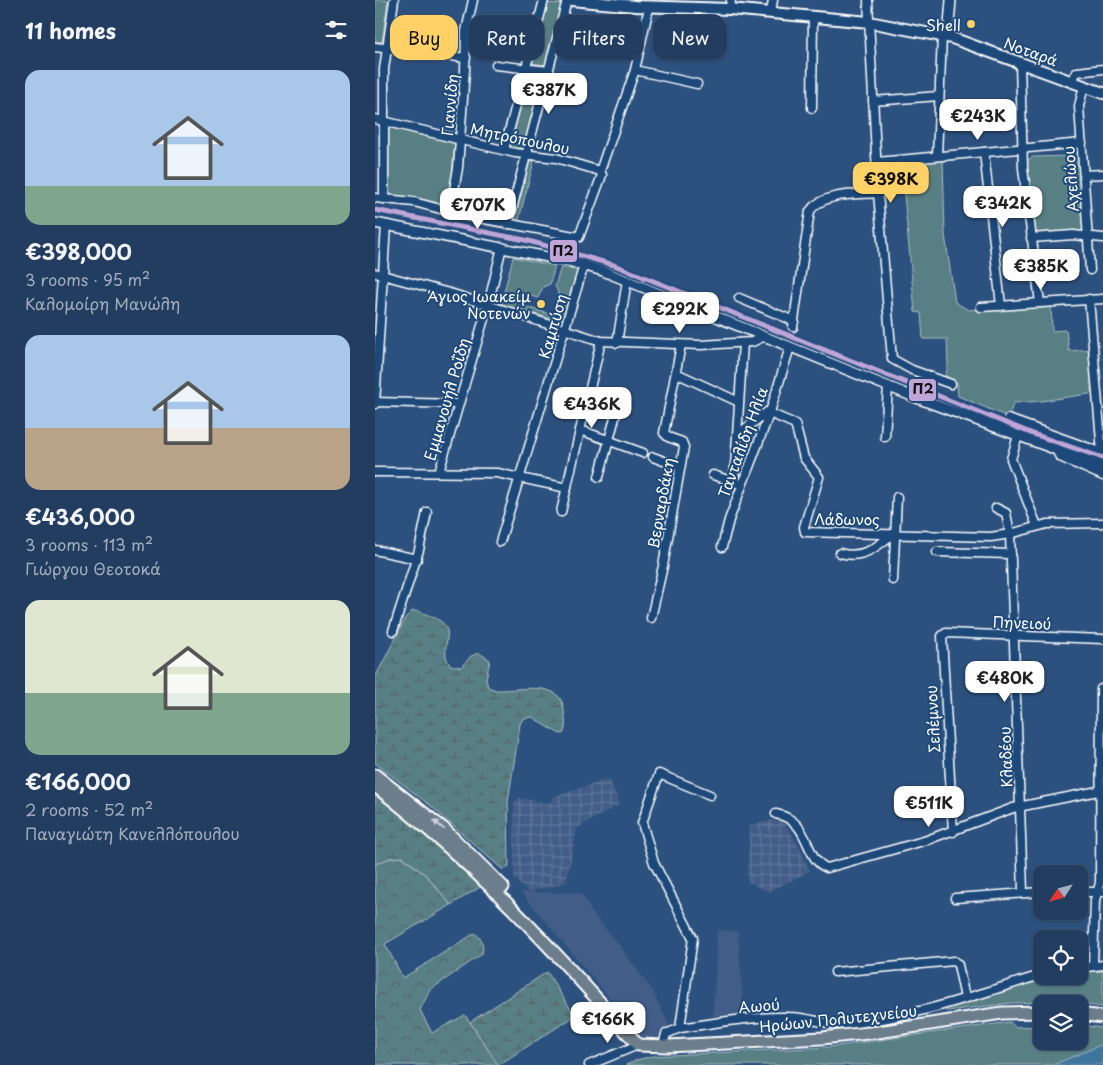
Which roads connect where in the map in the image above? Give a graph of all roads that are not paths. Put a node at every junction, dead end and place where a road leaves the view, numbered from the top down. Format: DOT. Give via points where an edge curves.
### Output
graph roads {
  1 [pos="394,0"];
  2 [pos="473,0"];
  3 [pos="544,0"];
  4 [pos="567,0"];
  5 [pos="571,0"];
  6 [pos="773,0"];
  7 [pos="868,0"];
  8 [pos="951,0"];
  9 [pos="679,4"];
  10 [pos="730,4"];
  11 [pos="649,7"];
  12 [pos="771,12"];
  13 [pos="813,16"];
  14 [pos="869,22"];
  15 [pos="945,37"];
  16 [pos="375,47"];
  17 [pos="386,48"];
  18 [pos="466,58"];
  19 [pos="1020,63"];
  20 [pos="496,65"];
  21 [pos="526,67"];
  22 [pos="1103,69"];
  23 [pos="635,70"];
  24 [pos="549,71"];
  25 [pos="1071,82"];
  26 [pos="697,84"];
  27 [pos="1084,86"];
  28 [pos="1103,93"];
  29 [pos="939,96"];
  30 [pos="873,101"];
  31 [pos="812,108"];
  32 [pos="375,119"];
  33 [pos="384,120"];
  34 [pos="460,139"];
  35 [pos="1082,143"];
  36 [pos="1022,148"];
  37 [pos="503,150"];
  38 [pos="984,152"];
  39 [pos="527,154"];
  40 [pos="937,156"];
  41 [pos="877,162"];
  42 [pos="600,171"];
  43 [pos="1103,174"];
  44 [pos="1084,175"];
  45 [pos="878,193"];
  46 [pos="375,198"];
  47 [pos="384,199"];
  48 [pos="450,212"];
  49 [pos="375,223"];
  50 [pos="509,224"];
  51 [pos="386,225"];
  52 [pos="1088,236"];
  53 [pos="1031,238"];
  54 [pos="1103,238"];
  55 [pos="502,247"];
  56 [pos="584,265"];
  57 [pos="1090,270"];
  58 [pos="375,273"];
  59 [pos="385,275"];
  60 [pos="627,280"];
  61 [pos="739,298"];
  62 [pos="1089,299"];
  63 [pos="1103,299"];
  64 [pos="1040,302"];
  65 [pos="488,305"];
  66 [pos="1001,306"];
  67 [pos="981,307"];
  68 [pos="566,329"];
  69 [pos="765,336"];
  70 [pos="601,341"];
  71 [pos="617,343"];
  72 [pos="743,343"];
  73 [pos="681,345"];
  74 [pos="790,347"];
  75 [pos="676,372"];
  76 [pos="1099,374"];
  77 [pos="951,384"];
  78 [pos="888,386"];
  79 [pos="620,399"];
  80 [pos="375,402"];
  81 [pos="739,402"];
  82 [pos="457,404"];
  83 [pos="770,412"];
  84 [pos="1008,419"];
  85 [pos="580,430"];
  86 [pos="737,435"];
  87 [pos="885,436"];
  88 [pos="1018,436"];
  89 [pos="609,440"];
  90 [pos="1055,450"];
  91 [pos="643,453"];
  92 [pos="1103,453"];
  93 [pos="653,457"];
  94 [pos="680,467"];
  95 [pos="1103,467"];
  96 [pos="375,472"];
  97 [pos="439,472"];
  98 [pos="713,475"];
  99 [pos="1103,476"];
  100 [pos="599,478"];
  101 [pos="519,479"];
  102 [pos="738,483"];
  103 [pos="567,488"];
  104 [pos="897,497"];
  105 [pos="996,508"];
  106 [pos="427,512"];
  107 [pos="561,512"];
  108 [pos="1103,523"];
  109 [pos="1037,526"];
  110 [pos="895,532"];
  111 [pos="1010,534"];
  112 [pos="500,542"];
  113 [pos="722,547"];
  114 [pos="375,550"];
  115 [pos="937,552"];
  116 [pos="840,553"];
  117 [pos="1011,554"];
  118 [pos="417,558"];
  119 [pos="893,580"];
  120 [pos="651,618"];
  121 [pos="393,631"];
  122 [pos="1014,635"];
  123 [pos="942,636"];
  124 [pos="1103,639"];
  125 [pos="1102,689"];
  126 [pos="1101,735"];
  127 [pos="375,775"];
  128 [pos="375,786"];
  129 [pos="1101,790"];
  130 [pos="710,795"];
  131 [pos="1020,806"];
  132 [pos="776,814"];
  133 [pos="953,832"];
  134 [pos="1023,892"];
  135 [pos="1033,892"];
  136 [pos="1100,892"];
  137 [pos="955,898"];
  138 [pos="566,964"];
  139 [pos="1093,965"];
  140 [pos="1103,965"];
  141 [pos="1088,966"];
  142 [pos="835,972"];
  143 [pos="1033,977"];
  144 [pos="965,998"];
  145 [pos="1033,1012"];
  146 [pos="1088,1015"];
  147 [pos="1103,1017"];
  148 [pos="680,1028"];
  149 [pos="638,1045"];
  150 [pos="663,1046"];
  151 [pos="589,1065"];
  1 -- 17 [label="street"];
  2 -- 18 [label="street, Γιαννίδη" via="466,30"];
  3 -- 21 [label="street"];
  4 -- 24 [label="street"];
  5 -- 11 [label="main road, Νοταρά"];
  6 -- 12 [label="street"];
  7 -- 14 [label="street"];
  8 -- 15 [label="street"];
  9 -- 10 [label="main road, Νοταρά"];
  9 -- 11 [label="main road, Νοταρά"];
  10 -- 12 [label="main road, Νοταρά"];
  11 -- 23 [label="street"];
  12 -- 13 [label="main road, Νοταρά"];
  13 -- 14 [label="main road, Νοταρά"];
  13 -- 31 [label="street"];
  14 -- 15 [label="main road, Νοταρά"];
  14 -- 30 [label="street"];
  15 -- 19 [label="main road, Νοταρά"];
  15 -- 29 [label="street"];
  16 -- 17 [label="street"];
  17 -- 18 [label="street"];
  17 -- 33 [label="street"];
  18 -- 34 [label="street, Γιαννίδη"];
  19 -- 25 [label="main road, Νοταρά"];
  19 -- 36 [label="street"];
  20 -- 21 [label="street"];
  21 -- 24 [label="street"];
  21 -- 37 [label="street"];
  22 -- 25 [label="street" via="1077,72"];
  23 -- 26 [label="street"];
  23 -- 42 [label="street"];
  24 -- 39 [label="street"];
  25 -- 27 [label="main road, Νοταρά"];
  27 -- 28 [label="main road, Νοταρά"];
  27 -- 35 [label="street, Αχελώου" via="1079,106"];
  29 -- 30 [label="street"];
  29 -- 40 [label="street"];
  30 -- 41 [label="street"];
  32 -- 33 [label="street, Μητρόπουλου"];
  33 -- 34 [label="street, Μητρόπουλου"];
  33 -- 47 [label="street"];
  34 -- 37 [label="street, Μητρόπουλου"];
  34 -- 48 [label="street, Γιαννίδη"];
  35 -- 36 [label="street"];
  35 -- 44 [label="street, Αχελώου"];
  36 -- 38 [label="street"];
  36 -- 53 [label="street"];
  37 -- 39 [label="street, Μητρόπουλου"];
  38 -- 40 [label="street"];
  38 -- 66 [label="street"];
  39 -- 42 [label="street, Μητρόπουλου"];
  39 -- 50 [label="street"];
  40 -- 41 [label="street"];
  41 -- 45 [label="street"];
  42 -- 50 [label="street" via="602,175 579,237"];
  43 -- 44 [label="street"];
  44 -- 52 [label="street, Αχελώου"];
  45 -- 61 [label="street" via="826,199 811,208 794,324"];
  45 -- 77 [label="street" via="893,360"];
  46 -- 47 [label="street"];
  47 -- 48 [label="street" via="415,202"];
  48 -- 50 [label="street"];
  49 -- 51 [label="street"];
  51 -- 55 [label="street"];
  51 -- 59 [label="street"];
  52 -- 53 [label="street"];
  52 -- 54 [label="street"];
  52 -- 57 [label="street, Αχελώου"];
  53 -- 64 [label="street"];
  55 -- 56 [label="street"];
  55 -- 65 [label="street, Εμμανουήλ Ροΐδη"];
  56 -- 60 [label="street"];
  56 -- 68 [label="street, Καμπύση"];
  58 -- 59 [label="street"];
  59 -- 65 [label="street"];
  59 -- 80 [label="street"];
  60 -- 69 [label="street"];
  60 -- 71 [label="street"];
  62 -- 63 [label="street"];
  62 -- 64 [label="street"];
  62 -- 76 [label="street"];
  64 -- 66 [label="street"];
  65 -- 68 [label="street"];
  65 -- 82 [label="street, Εμμανουήλ Ροΐδη"];
  66 -- 67 [label="street"];
  68 -- 70 [label="street"];
  68 -- 101 [label="street, Καμπύση"];
  69 -- 72 [label="street"];
  69 -- 74 [label="street"];
  70 -- 71 [label="street"];
  70 -- 85 [label="street"];
  71 -- 73 [label="street"];
  72 -- 73 [label="street"];
  72 -- 81 [label="street"];
  73 -- 75 [label="street, Βερναρδάκη"];
  74 -- 78 [label="street"];
  74 -- 83 [label="street, Τανταλίδη Ηλία"];
  75 -- 81 [label="street"];
  75 -- 94 [label="street, Βερναρδάκη" via="664,433 683,443"];
  76 -- 92 [label="street"];
  78 -- 87 [label="street"];
  78 -- 88 [label="street"];
  79 -- 89 [label="street"];
  80 -- 82 [label="street"];
  81 -- 86 [label="street"];
  82 -- 97 [label="street, Εμμανουήλ Ροΐδη"];
  83 -- 86 [label="street" via="761,415"];
  83 -- 102 [label="street, Τανταλίδη Ηλία"];
  83 -- 110 [label="street, Λάδωνος" via="795,424 804,458 819,475 805,532"];
  84 -- 92 [label="street"];
  85 -- 89 [label="street"];
  85 -- 103 [label="street"];
  86 -- 102 [label="street"];
  88 -- 90 [label="street"];
  88 -- 109 [label="street" via="1011,459"];
  89 -- 91 [label="street"];
  89 -- 100 [label="street"];
  90 -- 95 [label="street"];
  90 -- 99 [label="street" via="1060,457"];
  93 -- 94 [label="street"];
  94 -- 120 [label="street, Βερναρδάκη"];
  96 -- 97 [label="street"];
  97 -- 101 [label="street" via="497,473"];
  98 -- 102 [label="street"];
  101 -- 103 [label="street"];
  101 -- 112 [label="street, Καμπύση"];
  102 -- 113 [label="street, Τανταλίδη Ηλία"];
  103 -- 107 [label="street"];
  104 -- 110 [label="street"];
  105 -- 111 [label="street, Κλαδέου" via="1006,514"];
  106 -- 118 [label="street"];
  108 -- 109 [label="street, Λάδωνος"];
  109 -- 111 [label="street, Λάδωνος"];
  110 -- 111 [label="street, Λάδωνος" via="967,536"];
  110 -- 116 [label="street, Λάδωνος" via="870,552"];
  110 -- 119 [label="street"];
  111 -- 117 [label="street, Κλαδέου"];
  114 -- 118 [label="street"];
  115 -- 117 [label="street"];
  117 -- 122 [label="street, Κλαδέου"];
  118 -- 121 [label="street"];
  122 -- 123 [label="street, Πηνειού" via="945,633"];
  122 -- 124 [label="street, Πηνειού"];
  122 -- 131 [label="street, Κλαδέου"];
  123 -- 133 [label="street, Σελέμνου"];
  125 -- 126 [label="street"];
  126 -- 129 [label="street"];
  138 -- 127 [label="main road, one-way" via="522,908 470,854"];
  128 -- 138 [label="main road" via="465,860"];
  129 -- 131 [label="street"];
  129 -- 136 [label="street"];
  130 -- 148 [label="street" via="659,774 642,820 654,863 693,940"];
  131 -- 133 [label="street"];
  131 -- 134 [label="street, Κλαδέου"];
  132 -- 133 [label="street" via="788,817 802,831 817,862 827,868"];
  134 -- 135 [label="street"];
  134 -- 137 [label="street"];
  136 -- 139 [label="street"];
  138 -- 149 [label="main road"];
  139 -- 140 [label="street"];
  139 -- 141 [label="street"];
  142 -- 144 [label="street" via="954,961 958,965"];
  143 -- 144 [label="street, Αωού"];
  144 -- 148 [label="street, Αωού" via="892,1017 846,1024 784,1017"];
  145 -- 150 [label="main road, Ηρώων Πολυτεχνείου" via="1002,1013 822,1038"];
  146 -- 147 [label="main road"];
  148 -- 150 [label="street" via="666,1034"];
  149 -- 150 [label="main road, Ηρώων Πολυτεχνείου"];
  149 -- 151 [label="street"];
}
